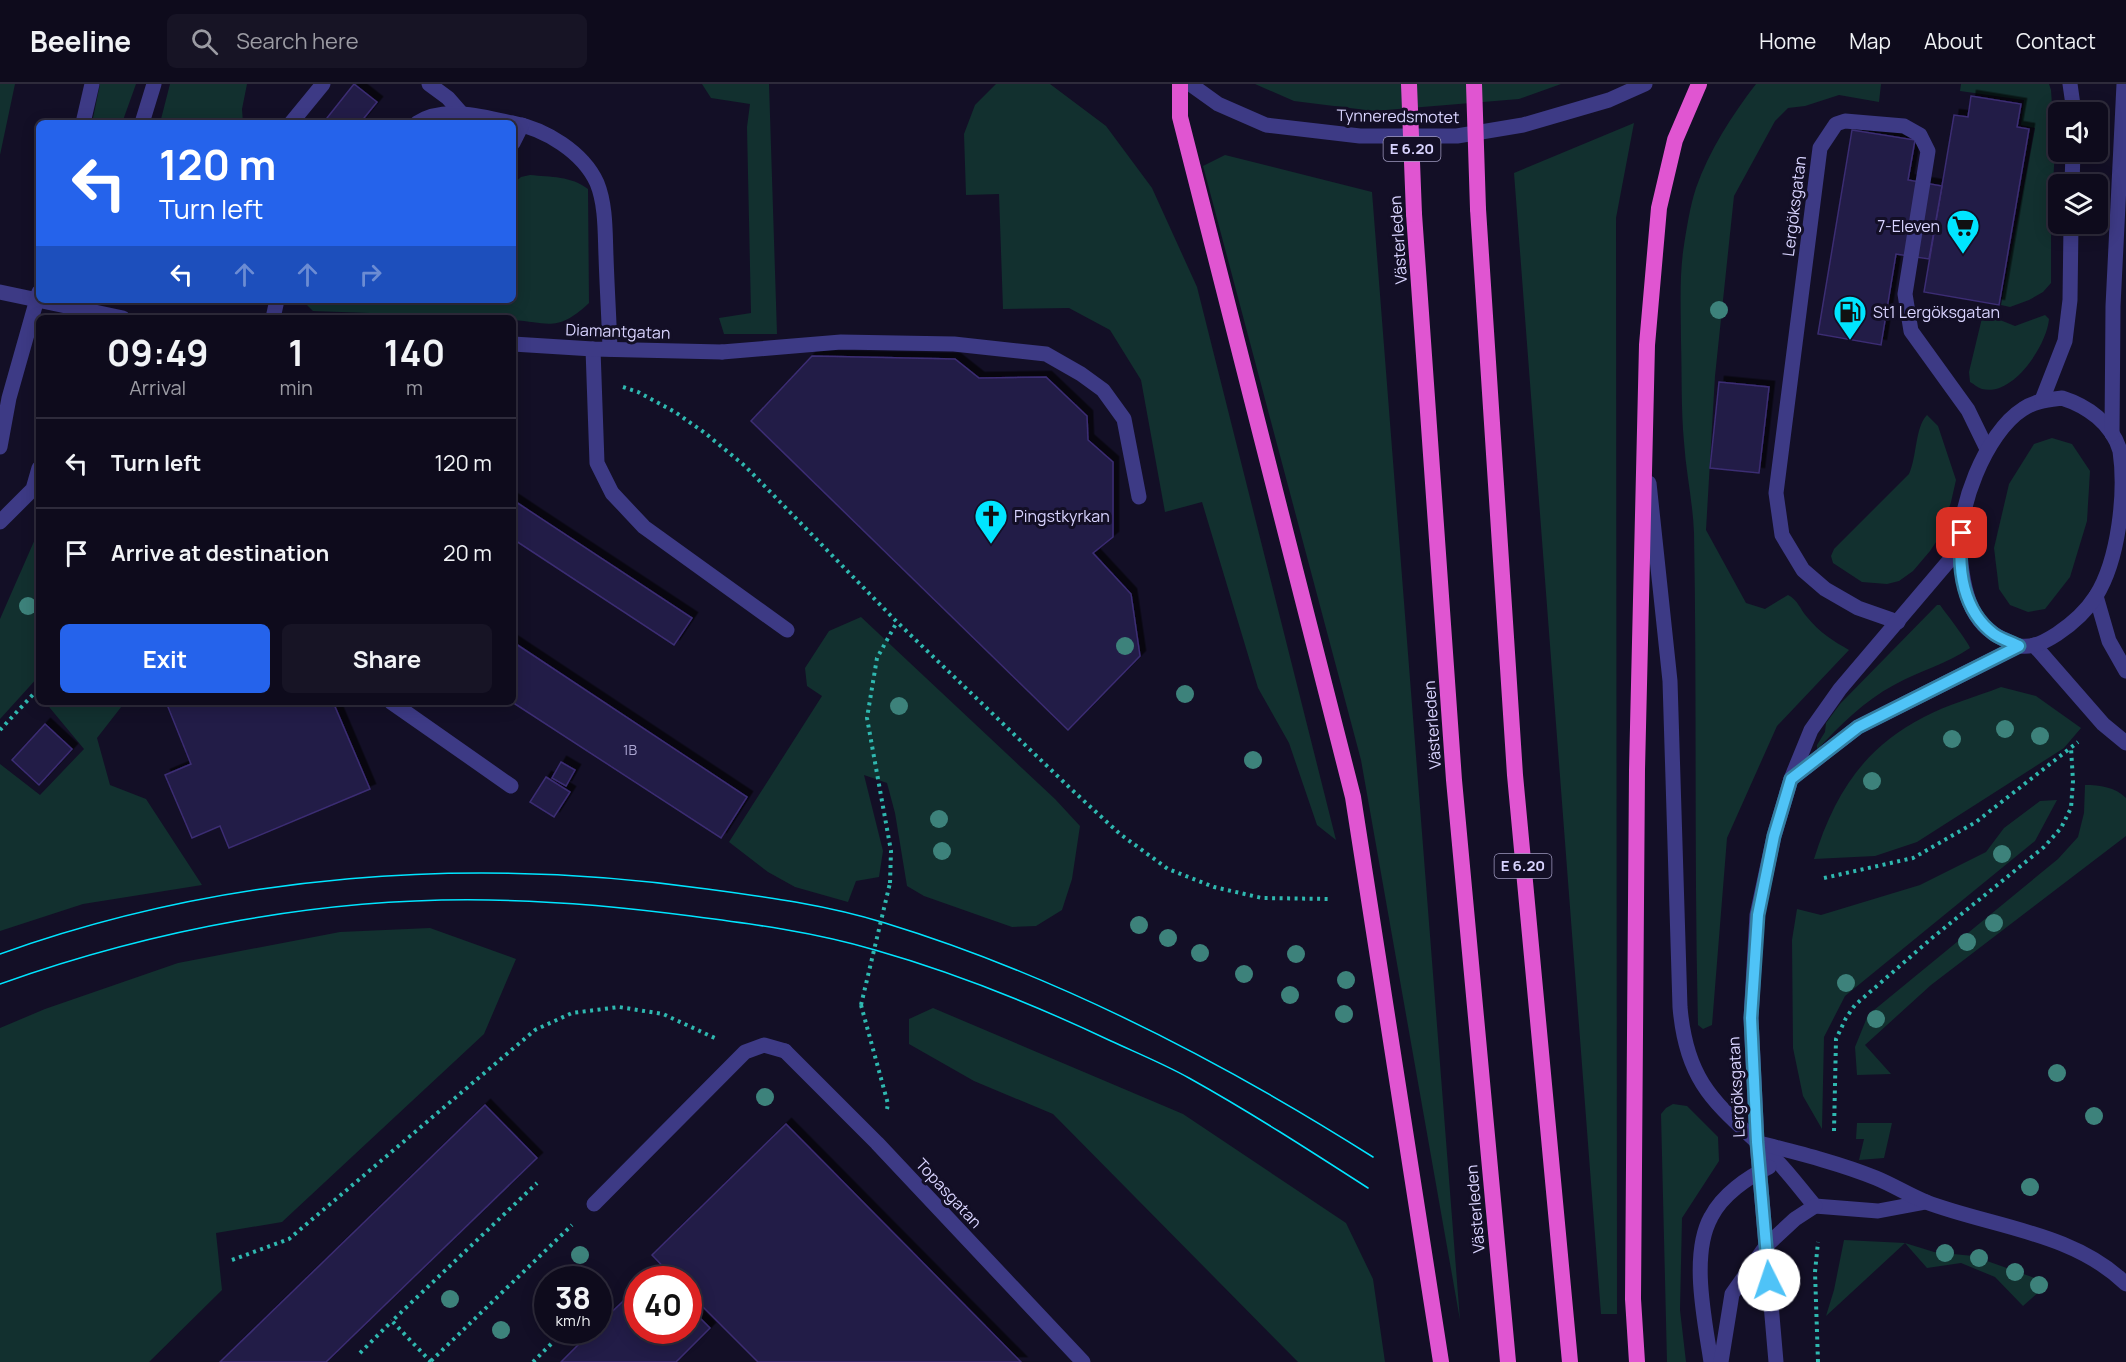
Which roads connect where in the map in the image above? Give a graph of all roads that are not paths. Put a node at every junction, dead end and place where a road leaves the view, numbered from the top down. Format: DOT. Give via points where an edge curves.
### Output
graph roads {
  1 [pos="92,84"];
  2 [pos="154,84"];
  3 [pos="323,84"];
  4 [pos="429,84"];
  5 [pos="1180,84"];
  6 [pos="1190,84"];
  7 [pos="1409,84"];
  8 [pos="1474,84"];
  9 [pos="1645,84"];
  10 [pos="1699,84"];
  11 [pos="2070,84"];
  12 [pos="2124,84"];
  13 [pos="2073,102"];
  14 [pos="462,114"];
  15 [pos="84,120"];
  16 [pos="143,120"];
  17 [pos="293,120"];
  18 [pos="422,120"];
  19 [pos="494,120"];
  20 [pos="516,124"];
  21 [pos="2071,234"];
  22 [pos="0,292"];
  23 [pos="36,296"];
  24 [pos="36,303"];
  25 [pos="63,303"];
  26 [pos="88,310"];
  27 [pos="110,315"];
  28 [pos="516,344"];
  29 [pos="593,349"];
  30 [pos="610,349"];
  31 [pos="2042,400"];
  32 [pos="2112,434"];
  33 [pos="1644,435"];
  34 [pos="0,447"];
  35 [pos="1987,449"];
  36 [pos="2123,450"];
  37 [pos="36,478"];
  38 [pos="1138,496"];
  39 [pos="0,522"];
  40 [pos="1959,549"];
  41 [pos="2096,596"];
  42 [pos="1898,622"];
  43 [pos="787,630"];
  44 [pos="2026,646"];
  45 [pos="2126,671"];
  46 [pos="395,705"];
  47 [pos="2126,742"];
  48 [pos="1791,779"];
  49 [pos="511,786"];
  50 [pos="1757,1142"];
  51 [pos="1813,1158"];
  52 [pos="1778,1162"];
  53 [pos="1759,1172"];
  54 [pos="1926,1202"];
  55 [pos="594,1204"];
  56 [pos="1821,1207"];
  57 [pos="1766,1246"];
  58 [pos="2126,1284"];
  59 [pos="1083,1362"];
  60 [pos="1441,1362"];
  61 [pos="1508,1362"];
  62 [pos="1570,1362"];
  63 [pos="1637,1362"];
  64 [pos="1711,1362"];
  65 [pos="1721,1362"];
  66 [pos="1776,1362"];
  1 -- 15 [label="street"];
  2 -- 16 [label="street"];
  3 -- 17 [label="street"];
  4 -- 14 [label="street"];
  5 -- 60 [label="highway" via="1180,117 1353,797"];
  6 -- 9 [label="street, Tynneredsmotet" via="1218,104 1266,125 1360,136 1457,136 1523,125 1609,100"];
  7 -- 61 [label="highway, Västerleden / E 6.20, bridge" via="1414,214 1454,780"];
  8 -- 62 [label="highway, E 6.20, bridge" via="1478,209 1515,774"];
  10 -- 33 [label="highway" via="1675,140 1659,208"];
  11 -- 13 [label="street"];
  12 -- 32 [label="street" via="2113,306"];
  14 -- 18 [label="street" via="428,116"];
  14 -- 19 [label="street"];
  20 -- 30 [label="street" via="562,143 587,166 598,184 604,219"];
  21 -- 31 [label="street" via="2065,341"];
  22 -- 23 [label="street"];
  24 -- 34 [label="street" via="9,398"];
  25 -- 26 [label="street"];
  26 -- 27 [label="street"];
  28 -- 29 [label="street, Diamantgatan"];
  29 -- 30 [label="street, Diamantgatan"];
  29 -- 43 [label="street" via="597,463 612,493 644,527"];
  30 -- 38 [label="street, Diamantgatan" via="722,352 841,342 954,344 1046,354 1103,390 1124,419"];
  31 -- 32 [label="street" via="2061,398 2079,404 2096,415"];
  31 -- 35 [label="street" via="2022,410 2004,426"];
  32 -- 36 [label="street"];
  33 -- 50 [label="street" via="1670,681 1682,1029 1699,1080 1714,1102"];
  33 -- 63 [label="highway" via="1637,770"];
  35 -- 40 [label="street" via="1966,500"];
  35 -- 42 [label="street, Lergöksgatan" via="1968,410 1911,331 1905,294 1928,151 1920,135 1904,126 1836,123 1820,148 1776,493 1782,536 1803,570 1825,589 1858,608"];
  36 -- 41 [label="street" via="2125,503 2111,562"];
  37 -- 39 [label="street" via="33,489"];
  40 -- 42 [label="street, Lergöksgatan"];
  40 -- 44 [label="street" via="1965,593 1972,610 1995,635"];
  41 -- 44 [label="street" via="2079,616 2045,642"];
  41 -- 45 [label="street" via="2109,641"];
  42 -- 48 [label="street, Lergöksgatan" via="1840,689 1811,730"];
  44 -- 47 [label="street"];
  44 -- 48 [label="street" via="1858,727"];
  46 -- 49 [label="street"];
  48 -- 50 [label="street, Lergöksgatan" via="1774,836 1758,915 1751,1018"];
  50 -- 51 [label="street"];
  50 -- 52 [label="street"];
  50 -- 53 [label="street, Lergöksgatan"];
  51 -- 52 [label="street"];
  51 -- 54 [label="street" via="1876,1178"];
  52 -- 53 [label="street"];
  52 -- 56 [label="street"];
  53 -- 57 [label="street, Lergöksgatan"];
  53 -- 64 [label="street" via="1720,1204 1705,1232 1702,1301"];
  54 -- 56 [label="street" via="1878,1211"];
  54 -- 58 [label="street" via="2052,1241 2096,1262"];
  55 -- 59 [label="street, Topasgatan" via="745,1052 764,1045 785,1050"];
  56 -- 57 [label="street" via="1795,1219"];
  57 -- 65 [label="street" via="1732,1294"];
  57 -- 66 [label="street, Lergöksgatan"];
}
